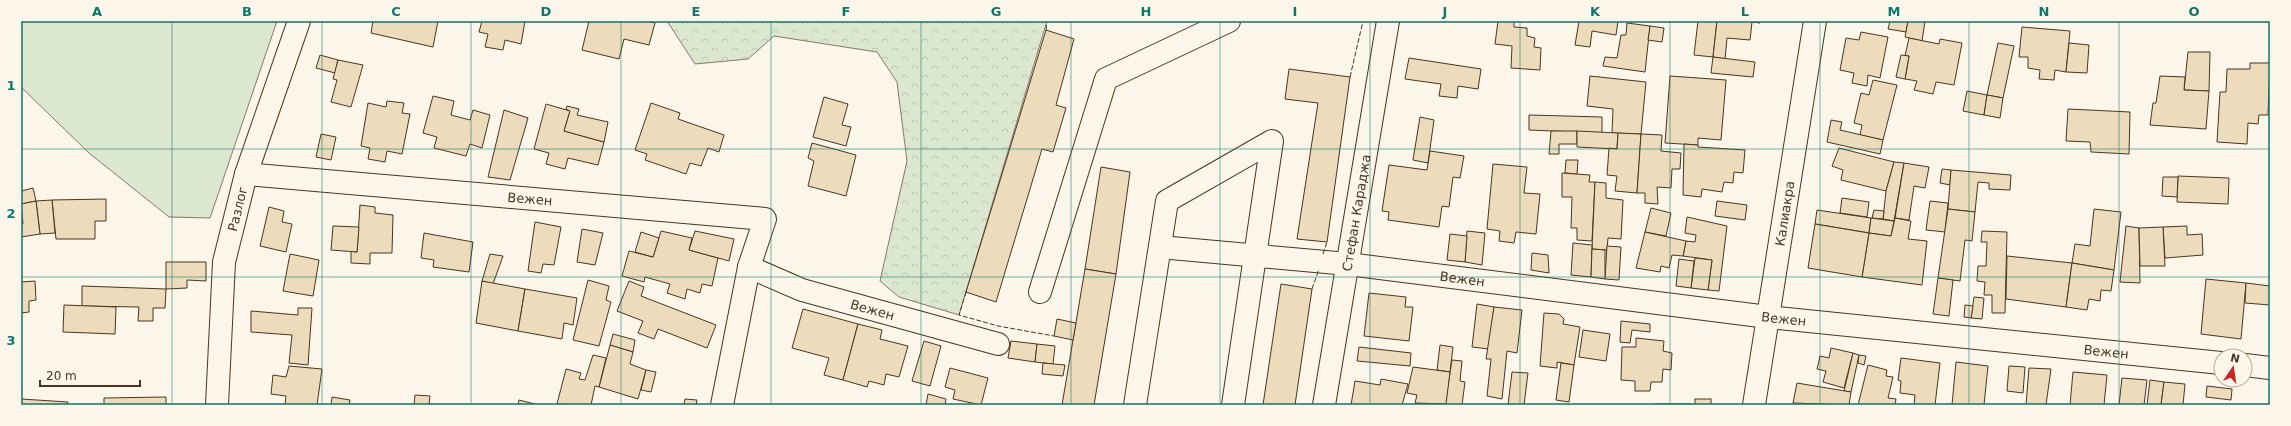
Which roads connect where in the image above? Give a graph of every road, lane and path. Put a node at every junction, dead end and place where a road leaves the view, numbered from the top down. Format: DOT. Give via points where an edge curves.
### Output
graph roads {
  1 [pos="299,21"];
  2 [pos="1229,21"];
  3 [pos="1388,21"];
  4 [pos="1814,21"];
  5 [pos="246,174"];
  6 [pos="1160,247"];
  7 [pos="1256,256"];
  8 [pos="1348,264"];
  9 [pos="749,267"];
  10 [pos="1040,292"];
  11 [pos="1768,317"];
  12 [pos="998,344"];
  13 [pos="2213,362"];
  14 [pos="2253,366"];
  15 [pos="2270,368"];
  16 [pos="217,405"];
  17 [pos="722,405"];
  18 [pos="1135,405"];
  19 [pos="1233,405"];
  20 [pos="1324,405"];
  21 [pos="1754,405"];
  1 -- 5 [label="street, Разлог"];
  2 -- 10 [label="street" via="1106,79"];
  3 -- 8 [label="street, Стефан Караджа"];
  4 -- 11 [label="street, Калиакра"];
  5 -- 9 [label="street, Вежен" via="765,219"];
  5 -- 16 [label="street, Разлог" via="224,262"];
  6 -- 7 [label="street, Вежен"];
  6 -- 7 [label="street" via="1167,201 1272,141"];
  6 -- 18 [label="street"];
  7 -- 8 [label="street, Вежен"];
  7 -- 19 [label="street"];
  8 -- 11 [label="street, Вежен"];
  8 -- 20 [label="street, Стефан Караджа"];
  9 -- 12 [label="street, Вежен" via="802,290"];
  9 -- 17 [label="street, Вежен"];
  11 -- 13 [label="street, Вежен"];
  11 -- 21 [label="street, Калиакра"];
  14 -- 15 [label="street"];
}
